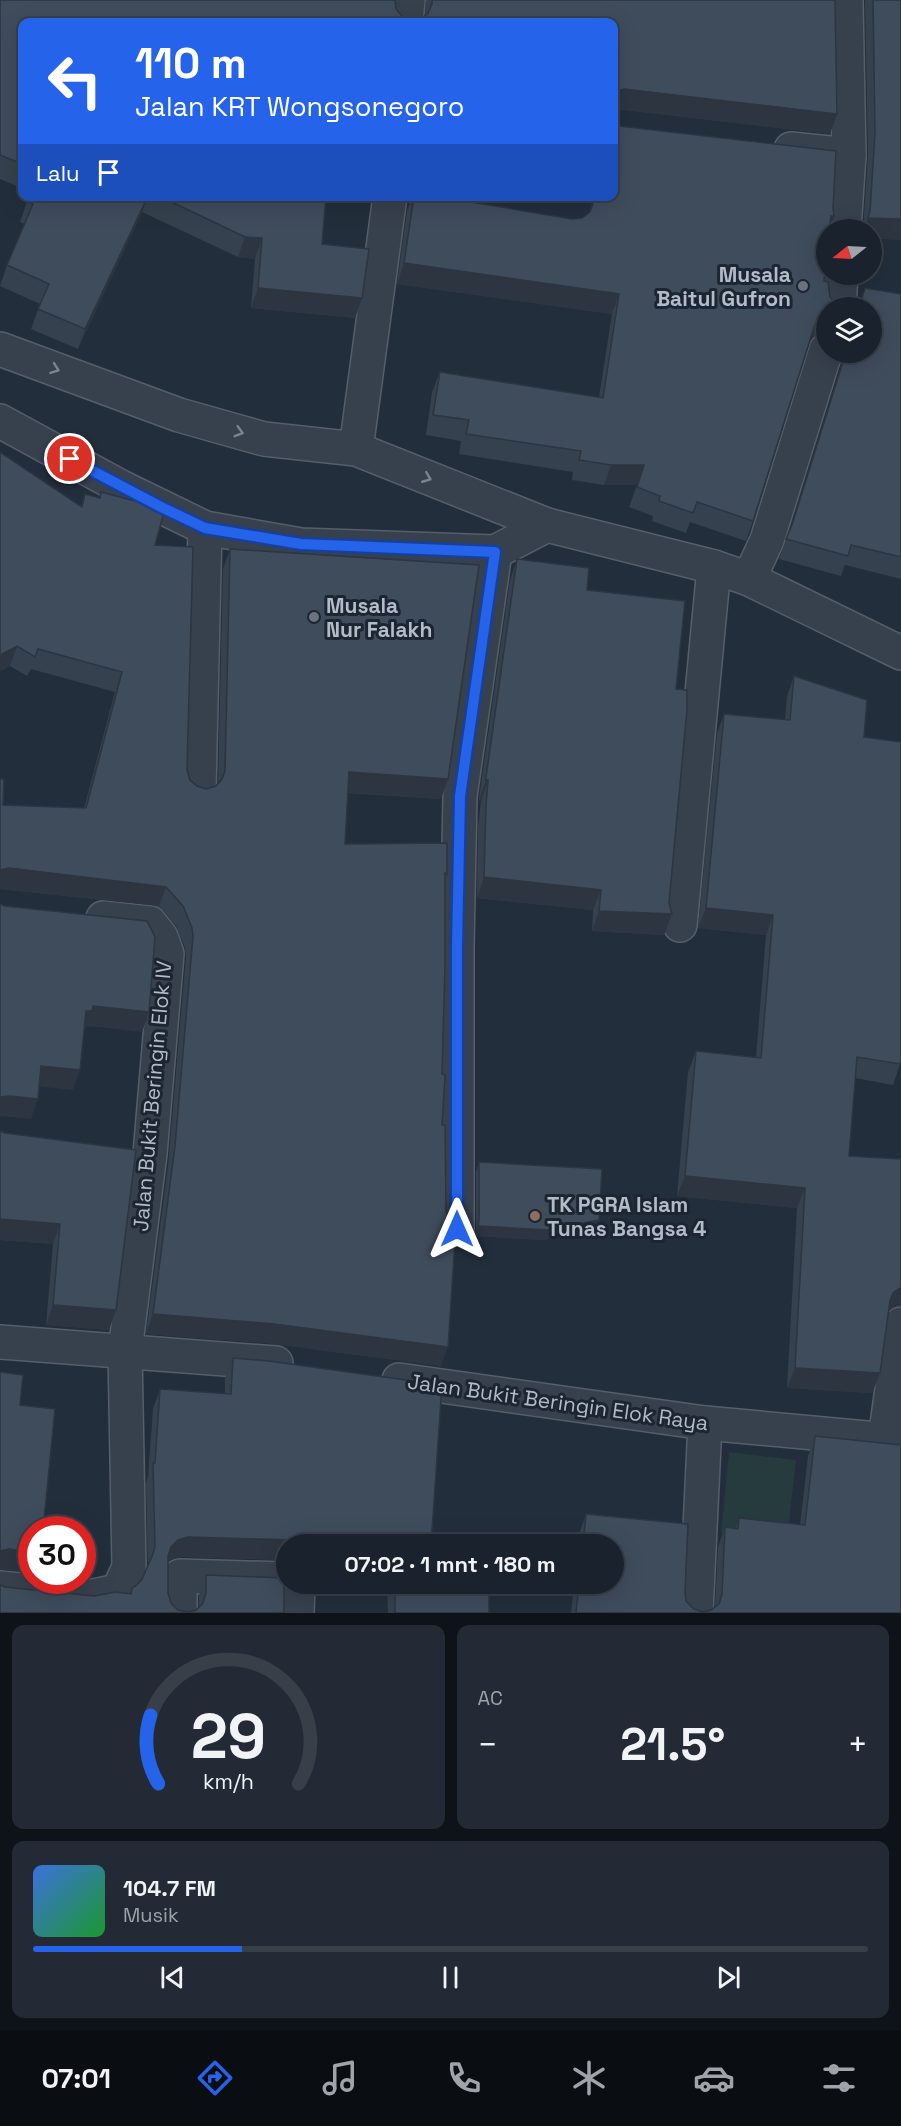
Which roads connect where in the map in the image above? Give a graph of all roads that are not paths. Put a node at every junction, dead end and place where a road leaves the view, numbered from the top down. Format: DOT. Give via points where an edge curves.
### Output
graph roads {
  1 [pos="408,0"];
  2 [pos="846,0"];
  3 [pos="406,18"];
  4 [pos="766,146"];
  5 [pos="849,155"];
  6 [pos="389,201"];
  7 [pos="845,219"];
  8 [pos="0,349"];
  9 [pos="822,363"];
  10 [pos="0,421"];
  11 [pos="356,449"];
  12 [pos="547,525"];
  13 [pos="205,528"];
  14 [pos="495,552"];
  15 [pos="714,567"];
  16 [pos="749,579"];
  17 [pos="901,653"];
  18 [pos="199,790"];
  19 [pos="69,914"];
  20 [pos="680,925"];
  21 [pos="115,1149"];
  22 [pos="150,1154"];
  23 [pos="457,1229"];
  24 [pos="901,1324"];
  25 [pos="0,1342"];
  26 [pos="125,1351"];
  27 [pos="310,1368"];
  28 [pos="369,1376"];
  29 [pos="705,1423"];
  30 [pos="893,1440"];
  31 [pos="276,1579"];
  32 [pos="0,1588"];
  33 [pos="298,1594"];
  34 [pos="180,1613"];
  35 [pos="297,1613"];
  36 [pos="696,1613"];
  1 -- 3 [label="street"];
  2 -- 5 [label="street"];
  4 -- 5 [label="street"];
  5 -- 7 [label="street"];
  6 -- 11 [label="street"];
  8 -- 11 [label="street, one-way" via="179,415 264,439"];
  9 -- 16 [label="street" via="766,540"];
  10 -- 13 [label="street"];
  11 -- 12 [label="street, one-way"];
  12 -- 14 [label="street"];
  12 -- 15 [label="street"];
  13 -- 14 [label="street" via="301,544"];
  13 -- 18 [label="street"];
  14 -- 23 [label="street" via="460,796"];
  15 -- 16 [label="street"];
  15 -- 20 [label="street"];
  16 -- 17 [label="street"];
  19 -- 22 [label="street, Jalan Bukit Beringin Elok IV" via="150,923 167,954"];
  21 -- 22 [label="street"];
  22 -- 26 [label="street, Jalan Bukit Beringin Elok IV"];
  24 -- 30 [label="street"];
  25 -- 26 [label="street"];
  26 -- 27 [label="street"];
  26 -- 32 [label="street, Jalan Bukit Beringin Elok IV" via="129,1567 118,1591 89,1597"];
  28 -- 29 [label="street, Jalan Bukit Beringin Elok Raya"];
  29 -- 30 [label="street, Jalan Bukit Beringin Elok Raya"];
  29 -- 36 [label="street"];
  31 -- 34 [label="street" via="180,1576"];
  33 -- 35 [label="street"];
}
